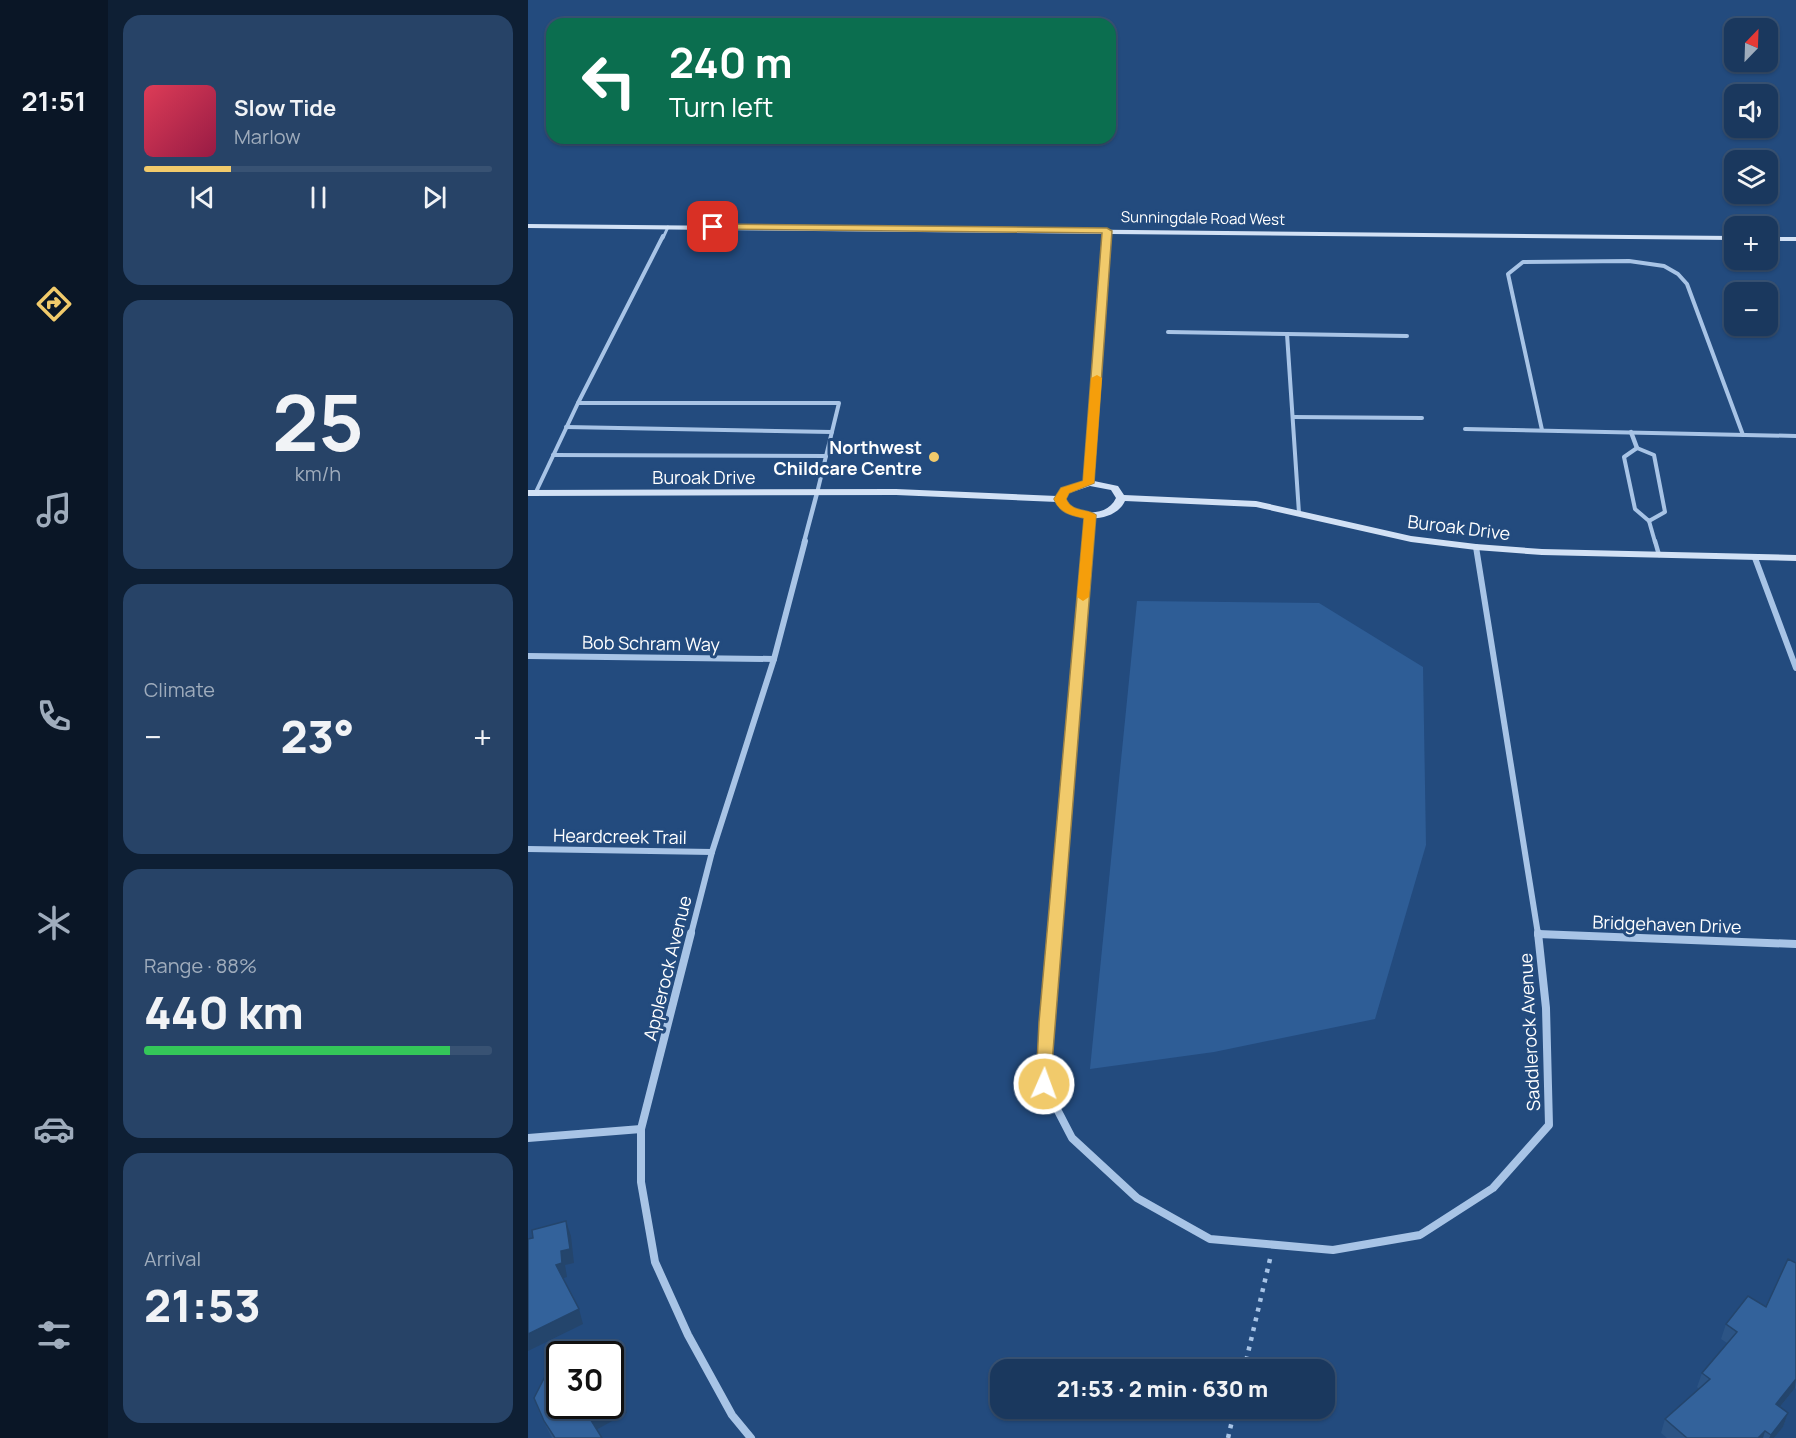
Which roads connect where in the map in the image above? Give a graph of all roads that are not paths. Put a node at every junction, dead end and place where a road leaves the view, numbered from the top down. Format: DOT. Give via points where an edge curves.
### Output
graph roads {
  1 [pos="528,226"];
  2 [pos="668,227"];
  3 [pos="1107,231"];
  4 [pos="1724,238"];
  5 [pos="1778,238"];
  6 [pos="1796,239"];
  7 [pos="1168,332"];
  8 [pos="1287,334"];
  9 [pos="1407,336"];
  10 [pos="578,403"];
  11 [pos="1293,417"];
  12 [pos="1422,418"];
  13 [pos="566,427"];
  14 [pos="1465,429"];
  15 [pos="1542,430"];
  16 [pos="832,432"];
  17 [pos="1631,432"];
  18 [pos="1743,435"];
  19 [pos="1796,436"];
  20 [pos="1637,448"];
  21 [pos="553,455"];
  22 [pos="826,456"];
  23 [pos="1089,483"];
  24 [pos="532,494"];
  25 [pos="817,494"];
  26 [pos="1121,498"];
  27 [pos="1060,499"];
  28 [pos="1299,513"];
  29 [pos="1090,515"];
  30 [pos="1649,522"];
  31 [pos="1476,547"];
  32 [pos="1659,555"];
  33 [pos="1755,558"];
  34 [pos="1796,558"];
  35 [pos="528,656"];
  36 [pos="774,659"];
  37 [pos="1796,668"];
  38 [pos="528,849"];
  39 [pos="712,852"];
  40 [pos="1538,934"];
  41 [pos="1796,944"];
  42 [pos="641,1129"];
  43 [pos="528,1138"];
  44 [pos="751,1438"];
  1 -- 2 [label="street, Sunningdale Road West"];
  2 -- 3 [label="street, Sunningdale Road West"];
  2 -- 10 [label="lane"];
  3 -- 4 [label="street, Sunningdale Road West"];
  3 -- 23 [label="street"];
  5 -- 6 [label="street"];
  7 -- 8 [label="lane"];
  8 -- 9 [label="lane"];
  8 -- 11 [label="lane"];
  10 -- 13 [label="lane"];
  10 -- 16 [label="lane" via="839,403"];
  11 -- 12 [label="lane"];
  11 -- 28 [label="lane"];
  13 -- 16 [label="lane"];
  13 -- 21 [label="lane"];
  14 -- 15 [label="lane"];
  15 -- 17 [label="lane"];
  15 -- 18 [label="lane" via="1508,274 1523,262 1629,261 1664,266 1688,284"];
  16 -- 22 [label="lane"];
  17 -- 18 [label="lane"];
  17 -- 20 [label="street"];
  18 -- 19 [label="lane"];
  20 -- 30 [label="lane" via="1624,457 1635,508"];
  20 -- 30 [label="lane" via="1653,455 1665,512"];
  21 -- 22 [label="lane"];
  21 -- 24 [label="lane"];
  22 -- 25 [label="lane"];
  23 -- 26 [label="street" via="1114,488"];
  23 -- 27 [label="street" via="1065,491"];
  24 -- 25 [label="street, Buroak Drive"];
  25 -- 27 [label="street, Buroak Drive" via="896,492"];
  25 -- 36 [label="street, Applerock Avenue"];
  26 -- 28 [label="street, Buroak Drive" via="1223,501"];
  26 -- 29 [label="street" via="1111,511"];
  27 -- 29 [label="street" via="1073,513"];
  28 -- 31 [label="street, Buroak Drive" via="1411,539"];
  29 -- 40 [label="street, Saddlerock Avenue" via="1044,1084 1072,1138 1137,1198 1210,1239 1333,1250 1420,1235 1492,1188 1549,1125 1546,1008"];
  30 -- 32 [label="lane"];
  31 -- 32 [label="street, Buroak Drive"];
  31 -- 40 [label="street, Saddlerock Avenue"];
  32 -- 33 [label="street, Buroak Drive"];
  33 -- 34 [label="street, Buroak Drive"];
  33 -- 37 [label="street"];
  35 -- 36 [label="street, Bob Schram Way"];
  36 -- 39 [label="street, Applerock Avenue"];
  38 -- 39 [label="street, Heardcreek Trail"];
  39 -- 42 [label="street, Applerock Avenue"];
  40 -- 41 [label="street, Bridgehaven Drive"];
  42 -- 43 [label="street"];
  42 -- 44 [label="street, Applerock Avenue" via="641,1182 655,1262 688,1335 732,1415"];
}
